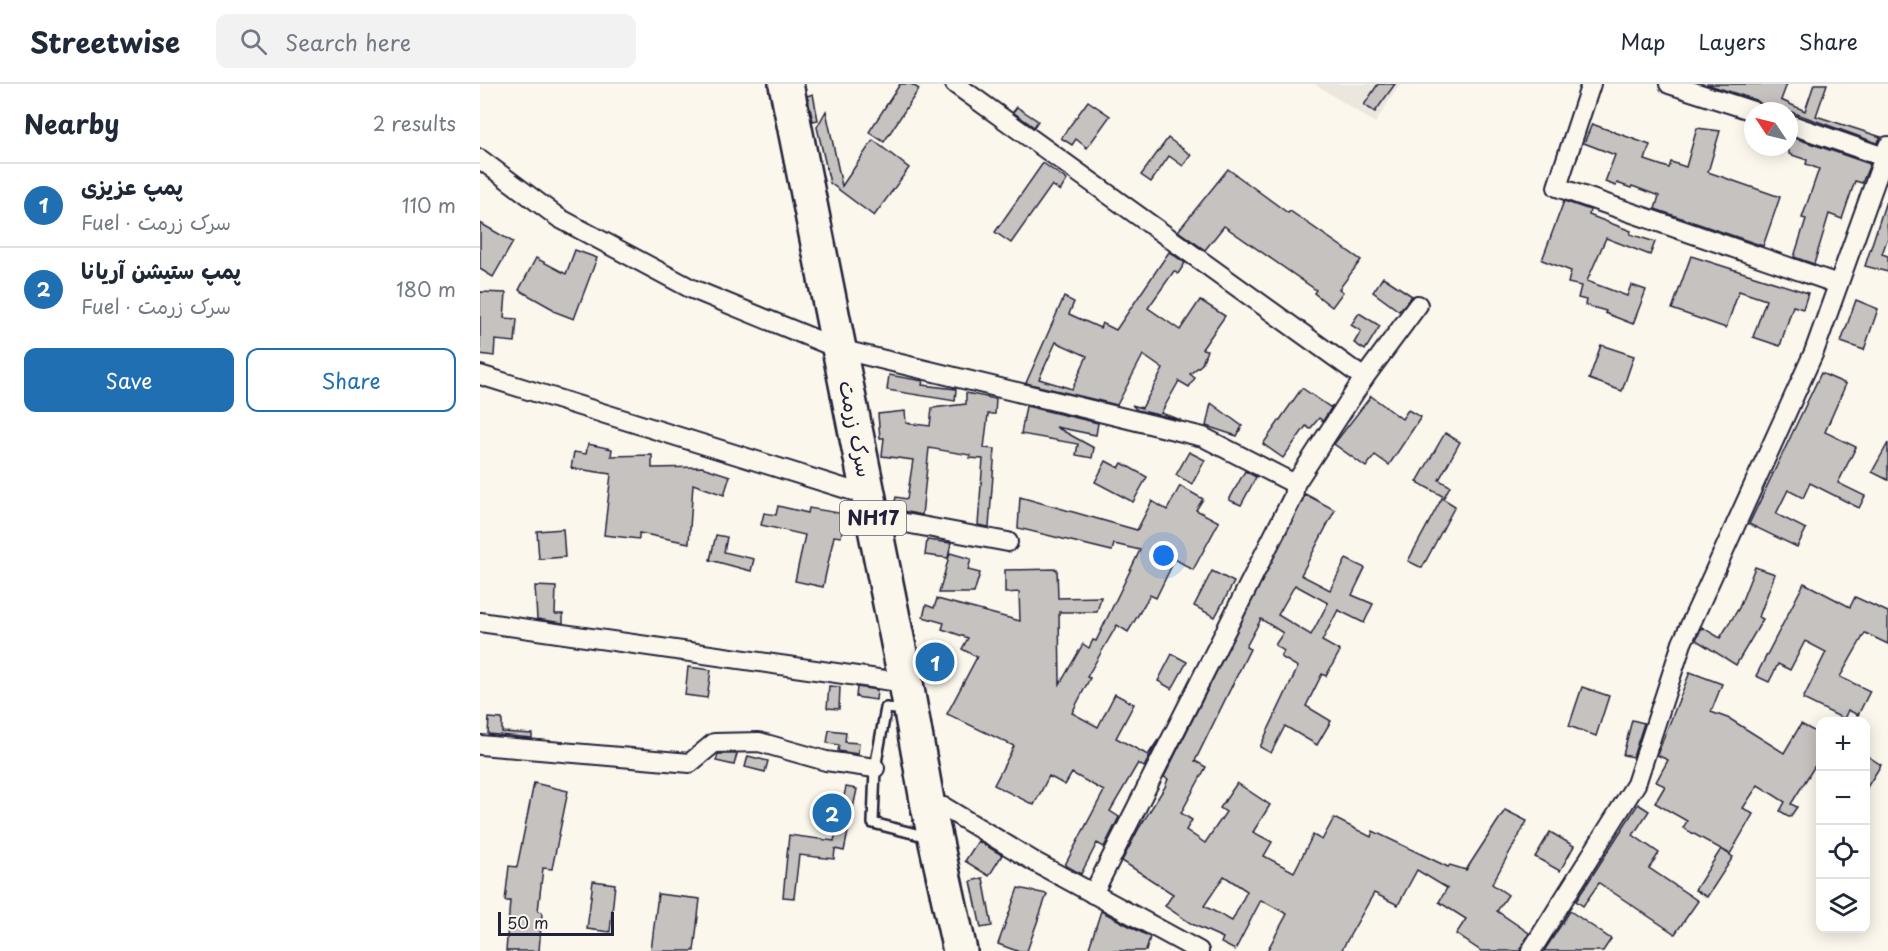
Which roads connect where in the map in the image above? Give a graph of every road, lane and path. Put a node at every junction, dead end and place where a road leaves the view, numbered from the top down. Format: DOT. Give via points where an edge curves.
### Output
graph roads {
  1 [pos="786,84"];
  2 [pos="955,84"];
  3 [pos="1591,84"];
  4 [pos="1669,84"];
  5 [pos="1744,108"];
  6 [pos="1798,127"];
  7 [pos="1886,151"];
  8 [pos="480,159"];
  9 [pos="1839,285"];
  10 [pos="1418,305"];
  11 [pos="839,349"];
  12 [pos="480,375"];
  13 [pos="1364,378"];
  14 [pos="1295,484"];
  15 [pos="871,507"];
  16 [pos="1008,542"];
  17 [pos="480,622"];
  18 [pos="909,697"];
  19 [pos="480,745"];
  20 [pos="875,768"];
  21 [pos="928,806"];
  22 [pos="936,839"];
  23 [pos="1093,894"];
  24 [pos="960,951"];
  25 [pos="1199,951"];
  26 [pos="1532,951"];
  1 -- 11 [label="highway, سرک زرمت / NH17"];
  2 -- 13 [label="street"];
  3 -- 9 [label="street" via="1557,187"];
  4 -- 5 [label="street"];
  6 -- 7 [label="street"];
  7 -- 9 [label="street"];
  8 -- 11 [label="street" via="559,218 690,288"];
  9 -- 26 [label="street" via="1814,352 1682,643 1636,784"];
  10 -- 13 [label="street"];
  11 -- 14 [label="street" via="1203,436"];
  11 -- 15 [label="highway, سرک زرمت / NH17"];
  12 -- 15 [label="street"];
  13 -- 14 [label="street"];
  14 -- 23 [label="street" via="1293,496"];
  15 -- 16 [label="street"];
  15 -- 18 [label="highway, سرک زرمت / NH17"];
  17 -- 18 [label="street"];
  18 -- 20 [label="lane" via="886,708"];
  18 -- 21 [label="highway, سرک زرمت / NH17"];
  19 -- 20 [label="street" via="690,764 714,743 759,742 826,761"];
  20 -- 22 [label="lane" via="873,823"];
  21 -- 22 [label="highway, سرک زرمت / NH17"];
  21 -- 23 [label="street" via="945,807"];
  22 -- 24 [label="highway, سرک زرمت / NH17"];
  23 -- 25 [label="street"];
}
